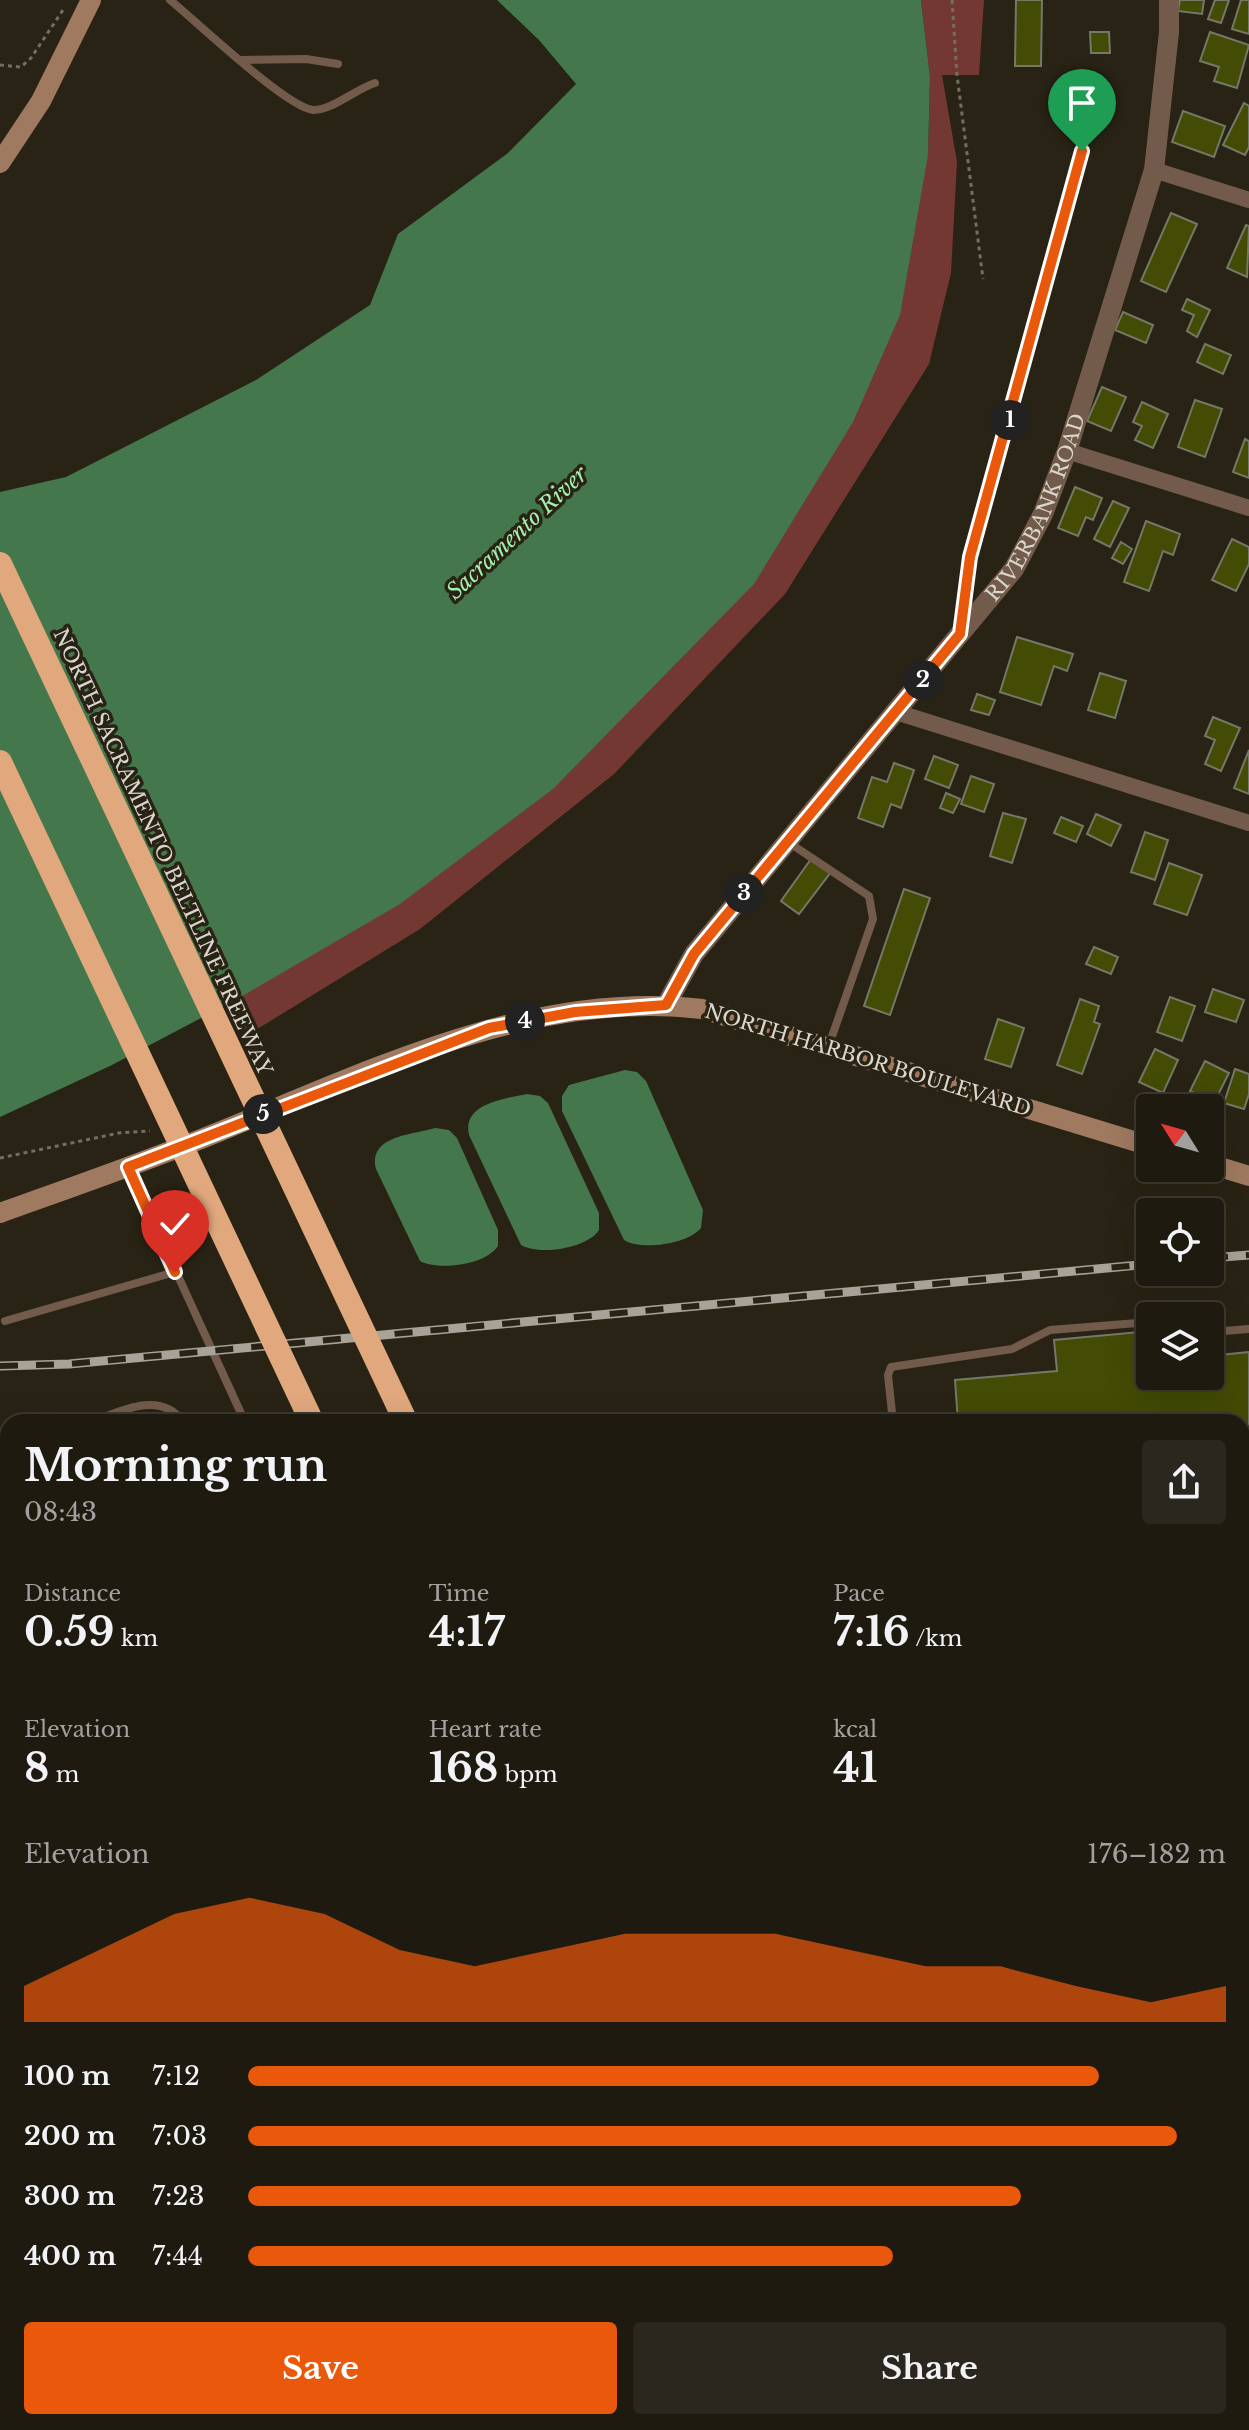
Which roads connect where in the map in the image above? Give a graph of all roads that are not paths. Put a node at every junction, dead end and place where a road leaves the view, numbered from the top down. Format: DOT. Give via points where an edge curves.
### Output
graph roads {
  1 [pos="91,0"];
  2 [pos="170,0"];
  3 [pos="1169,0"];
  4 [pos="242,60"];
  5 [pos="338,64"];
  6 [pos="1084,78"];
  7 [pos="375,83"];
  8 [pos="0,163"];
  9 [pos="1154,170"];
  10 [pos="1249,200"];
  11 [pos="1067,451"];
  12 [pos="1249,508"];
  13 [pos="0,564"];
  14 [pos="960,634"];
  15 [pos="896,712"];
  16 [pos="0,762"];
  17 [pos="1249,823"];
  18 [pos="788,841"];
  19 [pos="666,1005"];
  20 [pos="828,1048"];
  21 [pos="1136,1142"];
  22 [pos="128,1167"];
  23 [pos="1224,1168"];
  24 [pos="1249,1176"];
  25 [pos="0,1213"];
  26 [pos="175,1272"];
  27 [pos="5,1321"];
  28 [pos="1136,1323"];
  29 [pos="1249,1329"];
  30 [pos="1224,1331"];
  31 [pos="116,1414"];
  32 [pos="175,1414"];
  33 [pos="241,1414"];
  34 [pos="308,1414"];
  35 [pos="402,1414"];
  36 [pos="892,1414"];
  1 -- 8 [label="main road" via="41,101"];
  2 -- 4 [label="lane"];
  3 -- 9 [label="street, RIVERBANK ROAD"];
  4 -- 5 [label="lane"];
  4 -- 7 [label="lane" via="287,100 313,110 330,107 355,89"];
  6 -- 14 [label="lane" via="1082,151 970,557"];
  9 -- 10 [label="street"];
  9 -- 11 [label="street, RIVERBANK ROAD"];
  11 -- 12 [label="street"];
  11 -- 14 [label="street, RIVERBANK ROAD" via="1014,569"];
  13 -- 35 [label="highway, NORTH SACRAMENTO BELTLINE FREEWAY, bridge"];
  14 -- 15 [label="street, RIVERBANK ROAD"];
  15 -- 17 [label="street"];
  15 -- 18 [label="street, RIVERBANK ROAD"];
  16 -- 34 [label="highway, bridge"];
  18 -- 19 [label="street, RIVERBANK ROAD" via="694,954"];
  18 -- 20 [label="lane" via="871,902 873,919"];
  19 -- 20 [label="main road, NORTH HARBOR BOULEVARD" via="702,1009"];
  19 -- 22 [label="main road, NORTH HARBOR BOULEVARD" via="575,1012 489,1028"];
  20 -- 21 [label="main road, NORTH HARBOR BOULEVARD"];
  22 -- 25 [label="main road, NORTH HARBOR BOULEVARD"];
  22 -- 26 [label="lane"];
  23 -- 24 [label="main road"];
  26 -- 27 [label="lane"];
  26 -- 33 [label="lane"];
  28 -- 36 [label="lane" via="1050,1330 1012,1349 891,1367"];
  29 -- 30 [label="lane"];
  31 -- 32 [label="lane" via="147,1404"];
}
